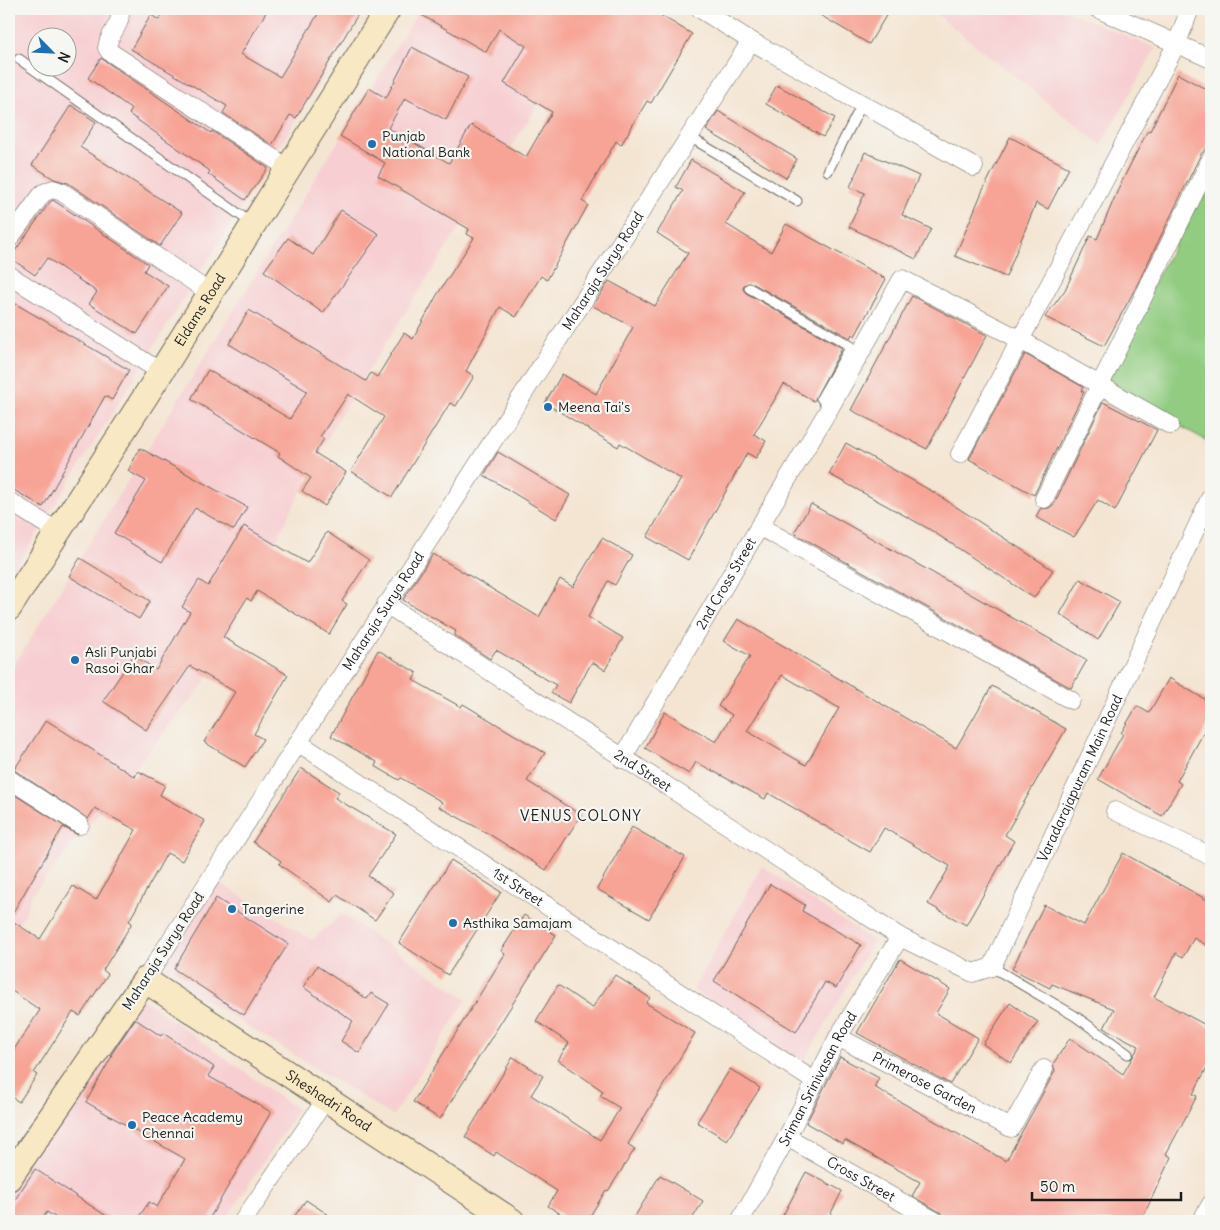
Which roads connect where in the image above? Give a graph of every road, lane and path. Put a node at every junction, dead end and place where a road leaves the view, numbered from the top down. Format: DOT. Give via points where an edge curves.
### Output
graph roads {
  1 [pos="119,9"];
  2 [pos="388,9"];
  3 [pos="700,9"];
  4 [pos="1098,9"];
  5 [pos="1190,9"];
  6 [pos="751,41"];
  7 [pos="1177,43"];
  8 [pos="19,59"];
  9 [pos="1211,59"];
  10 [pos="862,104"];
  11 [pos="688,136"];
  12 [pos="1211,159"];
  13 [pos="974,167"];
  14 [pos="288,168"];
  15 [pos="828,171"];
  16 [pos="796,201"];
  17 [pos="253,224"];
  18 [pos="9,239"];
  19 [pos="11,281"];
  20 [pos="749,288"];
  21 [pos="210,293"];
  22 [pos="1019,340"];
  23 [pos="161,372"];
  24 [pos="1101,385"];
  25 [pos="829,409"];
  26 [pos="1170,425"];
  27 [pos="960,454"];
  28 [pos="1211,496"];
  29 [pos="1044,499"];
  30 [pos="9,501"];
  31 [pos="758,526"];
  32 [pos="58,532"];
  33 [pos="11,598"];
  34 [pos="386,604"];
  35 [pos="1072,700"];
  36 [pos="299,743"];
  37 [pos="622,759"];
  38 [pos="9,779"];
  39 [pos="1115,811"];
  40 [pos="80,825"];
  41 [pos="1211,856"];
  42 [pos="900,938"];
  43 [pos="992,967"];
  44 [pos="144,980"];
  45 [pos="838,1037"];
  46 [pos="1128,1054"];
  47 [pos="1044,1069"];
  48 [pos="814,1081"];
  49 [pos="326,1099"];
  50 [pos="787,1137"];
  51 [pos="9,1178"];
  52 [pos="1211,1204"];
  53 [pos="500,1218"];
  54 [pos="244,1221"];
  55 [pos="740,1221"];
  56 [pos="935,1221"];
  57 [pos="1201,1221"];
  1 -- 14 [label="street" via="120,22 107,43 110,52"];
  2 -- 14 [label="main road, Eldams Road"];
  3 -- 6 [label="street"];
  4 -- 7 [label="street"];
  5 -- 7 [label="street"];
  6 -- 10 [label="street"];
  6 -- 11 [label="street, Maharaja Surya Road"];
  7 -- 9 [label="street"];
  7 -- 22 [label="street"];
  8 -- 17 [label="lane"];
  10 -- 13 [label="street"];
  10 -- 15 [label="lane"];
  11 -- 16 [label="lane"];
  11 -- 34 [label="street, Maharaja Surya Road"];
  12 -- 24 [label="street"];
  14 -- 17 [label="main road, Eldams Road"];
  17 -- 21 [label="main road, Eldams Road"];
  18 -- 21 [label="street" via="43,193 53,189"];
  19 -- 23 [label="street"];
  20 -- 25 [label="lane" via="851,346 821,398"];
  21 -- 23 [label="main road, Eldams Road"];
  22 -- 24 [label="street"];
  22 -- 25 [label="street, 2nd Cross Street" via="902,280"];
  22 -- 27 [label="street"];
  23 -- 32 [label="main road, Eldams Road"];
  24 -- 26 [label="street"];
  24 -- 29 [label="street"];
  25 -- 31 [label="street, 2nd Cross Street"];
  28 -- 43 [label="street, Varadarajapuram Main Road"];
  30 -- 32 [label="street"];
  31 -- 35 [label="street"];
  31 -- 37 [label="street, 2nd Cross Street"];
  32 -- 33 [label="main road, Eldams Road"];
  34 -- 36 [label="street, Maharaja Surya Road"];
  34 -- 37 [label="street, 2nd Street"];
  36 -- 44 [label="street, Maharaja Surya Road"];
  36 -- 48 [label="street, 1st Street"];
  37 -- 42 [label="street, 2nd Street"];
  38 -- 40 [label="street"];
  39 -- 41 [label="street"];
  42 -- 43 [label="street" via="973,973"];
  42 -- 45 [label="street, Sriman Srinivasan Road"];
  43 -- 46 [label="lane" via="1075,1016"];
  44 -- 49 [label="main road, Sheshadri Road"];
  44 -- 51 [label="main road, Maharaja Surya Road"];
  45 -- 47 [label="street, Primerose Garden" via="1011,1128"];
  45 -- 48 [label="street, Sriman Srinivasan Road"];
  48 -- 50 [label="street, Sriman Srinivasan Road"];
  49 -- 53 [label="main road, Sheshadri Road"];
  49 -- 54 [label="street"];
  50 -- 55 [label="street, Sriman Srinivasan Road"];
  50 -- 56 [label="street, Cross Street"];
  52 -- 57 [label="street"];
}
